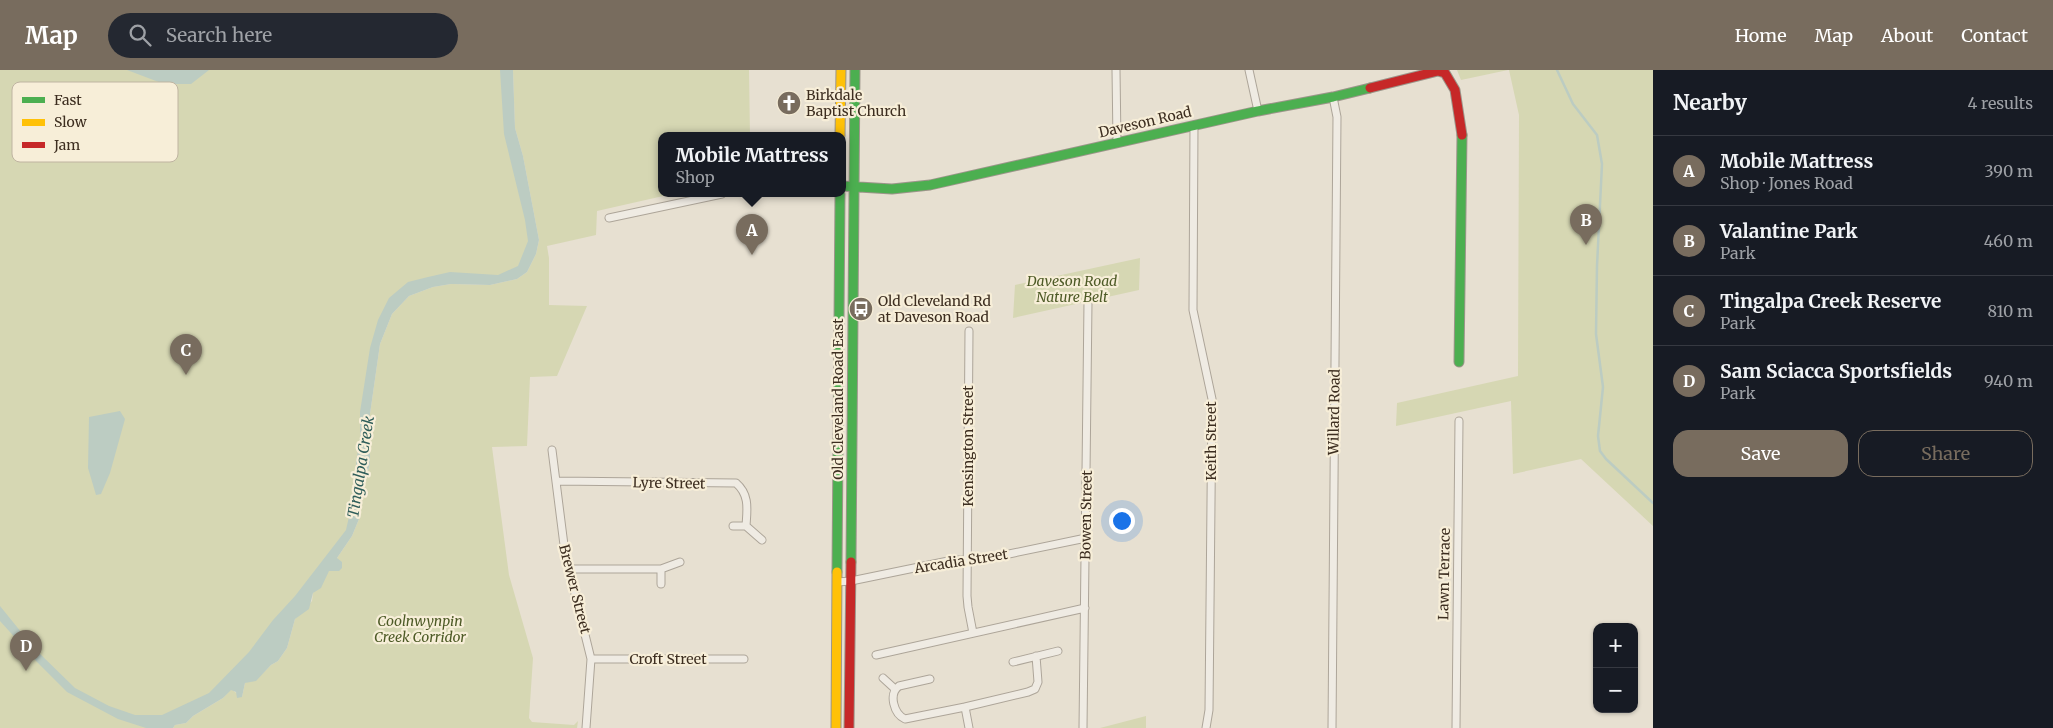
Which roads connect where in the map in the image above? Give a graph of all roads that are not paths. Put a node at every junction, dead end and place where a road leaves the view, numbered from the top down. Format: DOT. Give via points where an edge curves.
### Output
graph roads {
  1 [pos="841,70"];
  2 [pos="854,70"];
  3 [pos="1116,70"];
  4 [pos="1249,70"];
  5 [pos="1333,97"];
  6 [pos="1258,111"];
  7 [pos="1194,125"];
  8 [pos="840,132"];
  9 [pos="1117,142"];
  10 [pos="846,187"];
  11 [pos="853,188"];
  12 [pos="708,197"];
  13 [pos="840,197"];
  14 [pos="609,218"];
  15 [pos="1088,302"];
  16 [pos="969,331"];
  17 [pos="1459,362"];
  18 [pos="1459,421"];
  19 [pos="552,450"];
  20 [pos="556,481"];
  21 [pos="734,526"];
  22 [pos="746,526"];
  23 [pos="1086,538"];
  24 [pos="762,540"];
  25 [pos="969,560"];
  26 [pos="680,562"];
  27 [pos="569,569"];
  28 [pos="661,569"];
  29 [pos="837,582"];
  30 [pos="850,582"];
  31 [pos="661,584"];
  32 [pos="1084,608"];
  33 [pos="974,633"];
  34 [pos="1058,651"];
  35 [pos="876,655"];
  36 [pos="1036,656"];
  37 [pos="591,659"];
  38 [pos="744,659"];
  39 [pos="1013,662"];
  40 [pos="883,678"];
  41 [pos="930,679"];
  42 [pos="895,689"];
  43 [pos="965,706"];
  44 [pos="586,728"];
  45 [pos="836,728"];
  46 [pos="849,728"];
  47 [pos="969,728"];
  48 [pos="1081,728"];
  49 [pos="1206,728"];
  50 [pos="1332,728"];
  51 [pos="1456,728"];
  1 -- 8 [label="main road"];
  2 -- 11 [label="main road, Old Cleveland Road East"];
  3 -- 9 [label="street"];
  4 -- 6 [label="street"];
  5 -- 6 [label="main road, Daveson Road"];
  5 -- 17 [label="main road, Daveson Road" via="1438,71 1450,79 1462,128"];
  5 -- 50 [label="street, Willard Road" via="1337,117"];
  6 -- 7 [label="main road, Daveson Road"];
  7 -- 9 [label="main road, Daveson Road"];
  7 -- 49 [label="street, Keith Street" via="1193,310 1212,399 1209,710"];
  9 -- 11 [label="main road, Daveson Road" via="930,185 892,189"];
  10 -- 11 [label="main road, Daveson Road"];
  11 -- 30 [label="main road, Old Cleveland Road East"];
  12 -- 14 [label="street"];
  13 -- 29 [label="main road, Old Cleveland Road East"];
  15 -- 23 [label="street, Bowen Street"];
  16 -- 25 [label="street, Kensington Street"];
  18 -- 51 [label="street, Lawn Terrace"];
  19 -- 20 [label="street, Brewer Street"];
  20 -- 22 [label="street, Lyre Street" via="736,483 747,499"];
  20 -- 27 [label="street, Brewer Street"];
  21 -- 22 [label="street"];
  22 -- 24 [label="street"];
  23 -- 25 [label="street, Arcadia Street"];
  23 -- 32 [label="street, Bowen Street"];
  25 -- 30 [label="street, Arcadia Street" via="954,560"];
  25 -- 33 [label="street, Kensington Street" via="967,596"];
  26 -- 28 [label="street"];
  27 -- 28 [label="street"];
  27 -- 37 [label="street, Brewer Street"];
  28 -- 31 [label="street"];
  29 -- 30 [label="street, Arcadia Street"];
  29 -- 45 [label="main road, Old Cleveland Road East"];
  30 -- 46 [label="main road, Old Cleveland Road East"];
  32 -- 33 [label="street"];
  32 -- 48 [label="street, Bowen Street"];
  33 -- 35 [label="street"];
  34 -- 36 [label="street"];
  36 -- 39 [label="street"];
  36 -- 43 [label="street" via="1038,682 1035,689"];
  37 -- 38 [label="street, Croft Street"];
  37 -- 44 [label="street, Brewer Street"];
  40 -- 42 [label="street"];
  41 -- 42 [label="street"];
  42 -- 43 [label="street" via="895,711 905,719"];
  43 -- 47 [label="street"];
}
